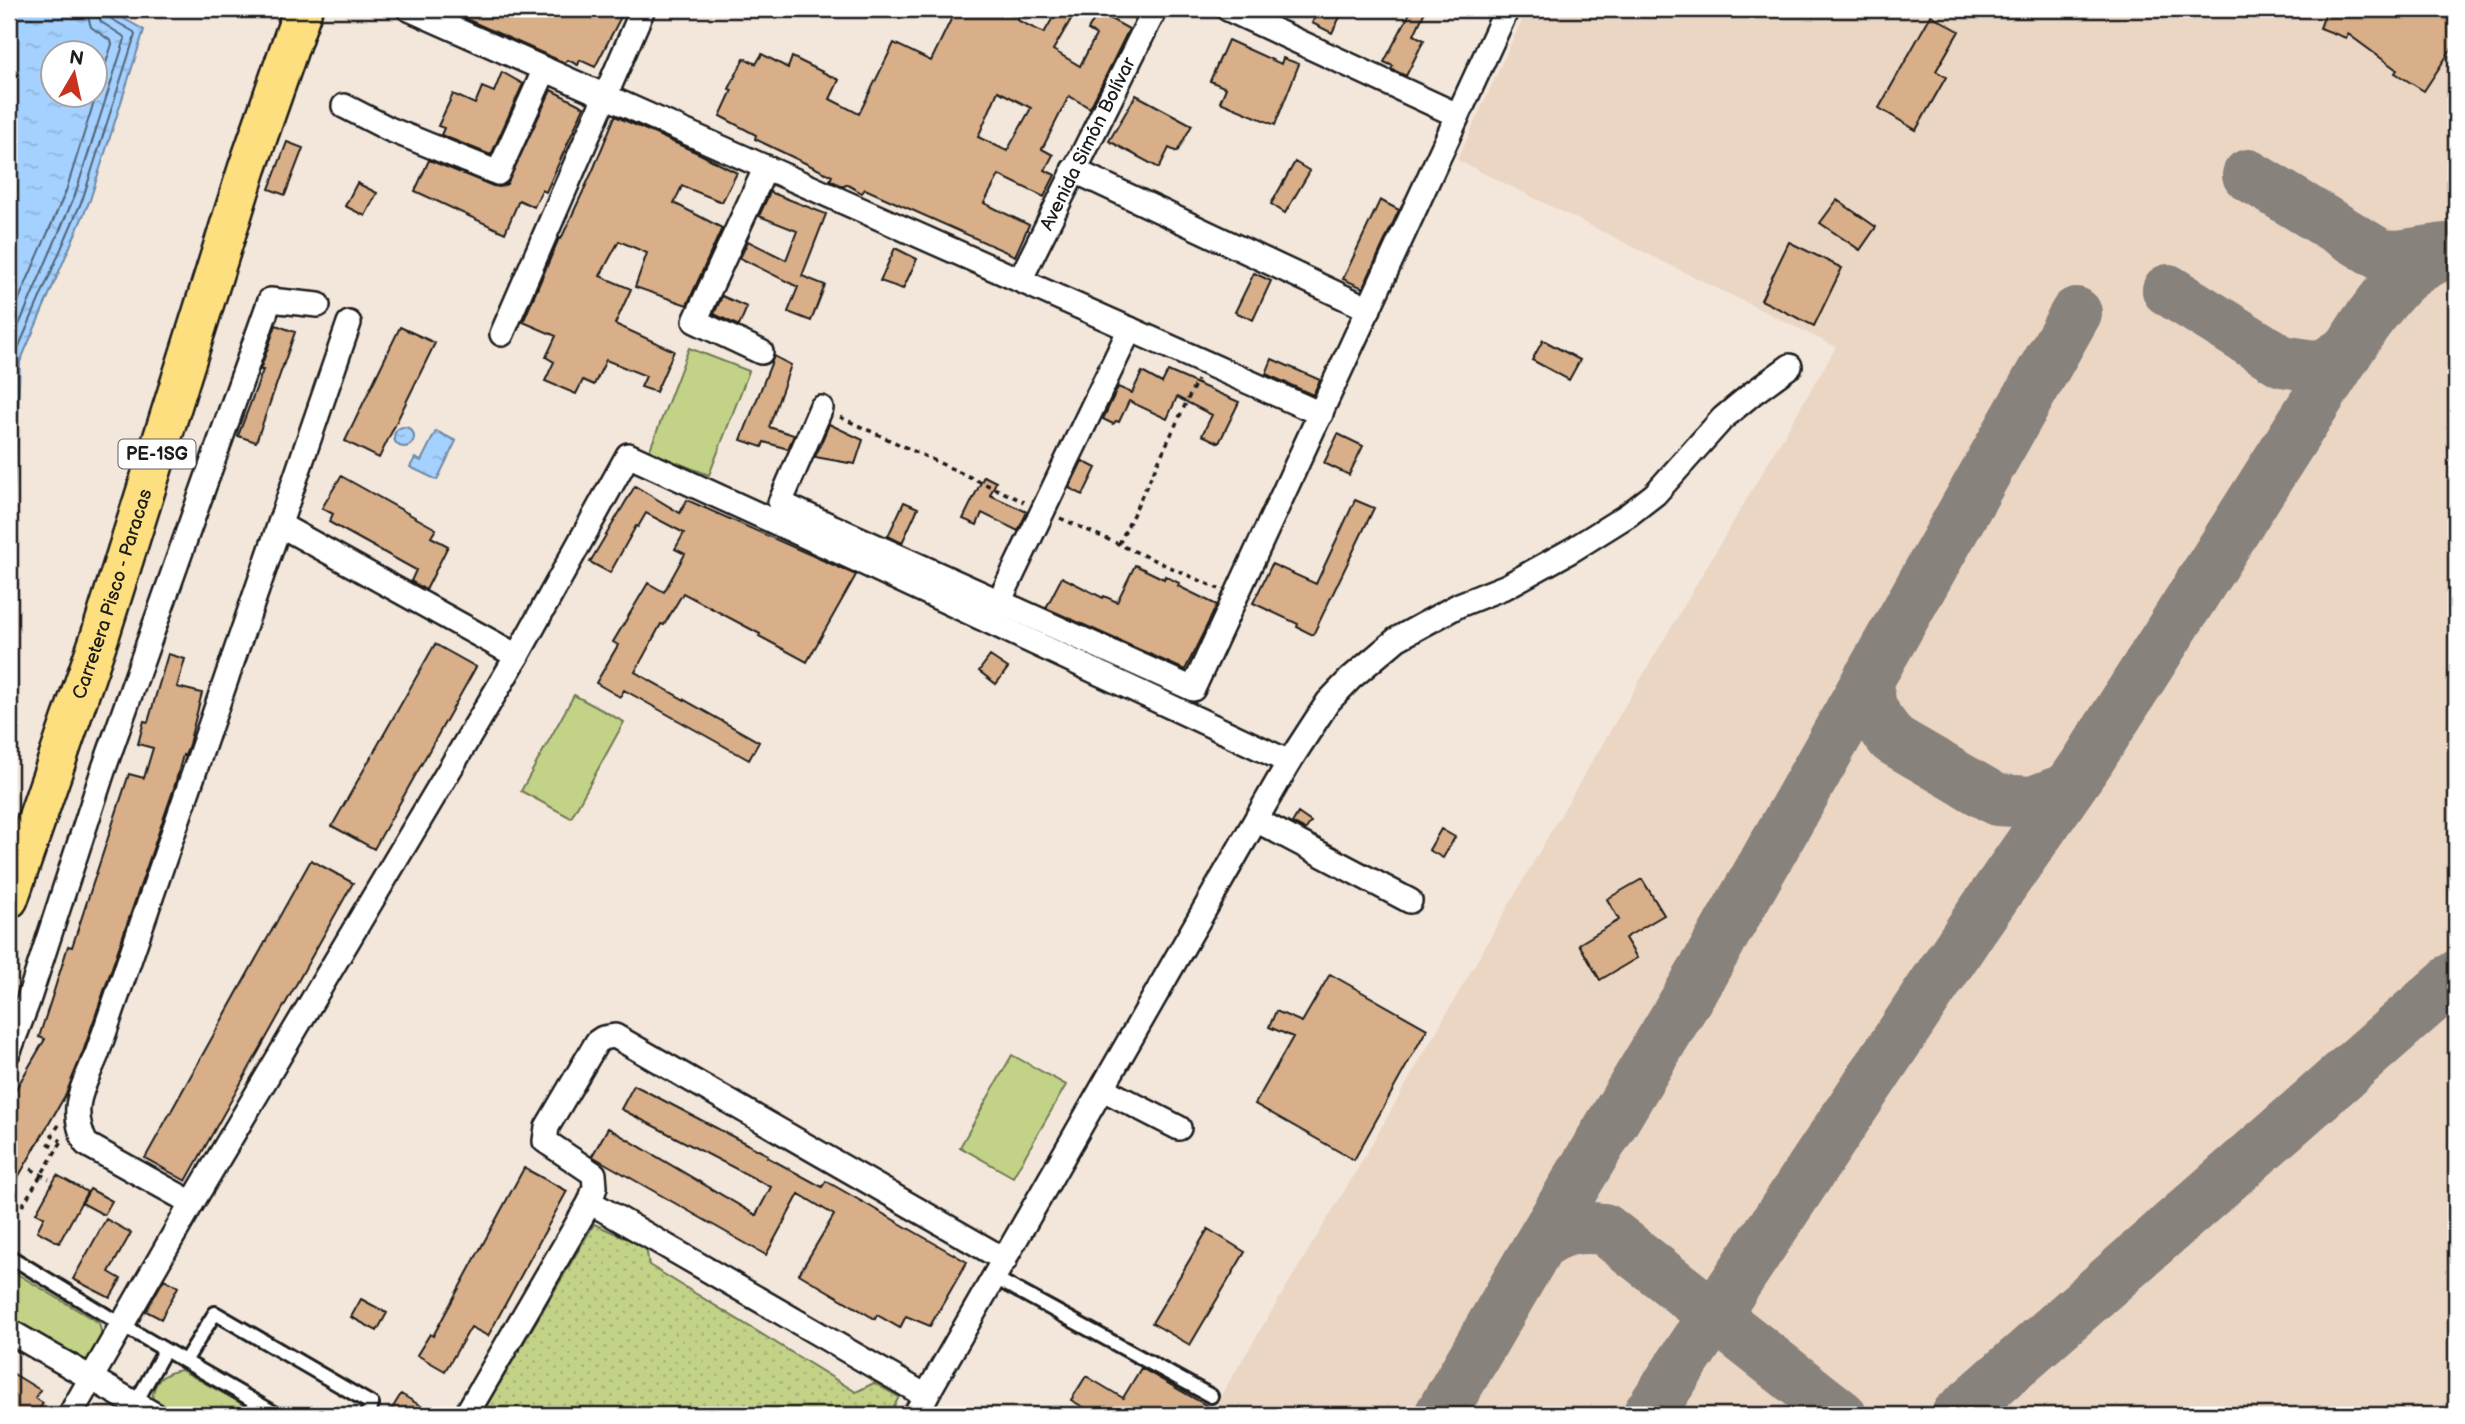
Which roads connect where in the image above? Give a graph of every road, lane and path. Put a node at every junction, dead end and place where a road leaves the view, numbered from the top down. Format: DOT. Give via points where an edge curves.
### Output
graph roads {
  1 [pos="303,9"];
  2 [pos="409,9"];
  3 [pos="643,9"];
  4 [pos="1155,9"];
  5 [pos="1227,9"];
  6 [pos="1507,9"];
  7 [pos="545,69"];
  8 [pos="604,96"];
  9 [pos="344,106"];
  10 [pos="1457,115"];
  11 [pos="765,167"];
  12 [pos="1073,170"];
  13 [pos="1020,280"];
  14 [pos="318,305"];
  15 [pos="1369,309"];
  16 [pos="349,323"];
  17 [pos="1130,329"];
  18 [pos="502,334"];
  19 [pos="761,352"];
  20 [pos="1207,363"];
  21 [pos="1790,366"];
  22 [pos="821,408"];
  23 [pos="1321,414"];
  24 [pos="280,525"];
  25 [pos="1119,544"];
  26 [pos="999,602"];
  27 [pos="517,656"];
  28 [pos="1289,762"];
  29 [pos="1256,820"];
  30 [pos="9,899"];
  31 [pos="1410,901"];
  32 [pos="9,1051"];
  33 [pos="1103,1089"];
  34 [pos="1179,1128"];
  35 [pos="62,1141"];
  36 [pos="48,1143"];
  37 [pos="57,1148"];
  38 [pos="31,1169"];
  39 [pos="41,1175"];
  40 [pos="49,1179"];
  41 [pos="590,1202"];
  42 [pos="192,1203"];
  43 [pos="22,1206"];
  44 [pos="9,1256"];
  45 [pos="1000,1269"];
  46 [pos="122,1325"];
  47 [pos="9,1331"];
  48 [pos="165,1350"];
  49 [pos="185,1361"];
  50 [pos="90,1379"];
  51 [pos="1211,1396"];
  52 [pos="135,1404"];
  53 [pos="921,1406"];
  54 [pos="70,1415"];
  55 [pos="155,1415"];
  56 [pos="278,1415"];
  57 [pos="366,1415"];
  58 [pos="466,1415"];
  1 -- 30 [label="main road, Carretera Pisco - Paracas / PE-1SG" via="247,169 100,636"];
  2 -- 7 [label="street"];
  3 -- 8 [label="street"];
  4 -- 12 [label="street, Avenida Simón Bolívar"];
  5 -- 10 [label="street"];
  6 -- 10 [label="street"];
  7 -- 8 [label="street"];
  7 -- 9 [label="street" via="498,173"];
  8 -- 11 [label="street"];
  8 -- 18 [label="street"];
  10 -- 15 [label="street"];
  11 -- 13 [label="street"];
  11 -- 19 [label="street" via="695,321"];
  12 -- 13 [label="street, Avenida Simón Bolívar"];
  12 -- 15 [label="street"];
  13 -- 17 [label="street"];
  14 -- 32 [label="street" via="270,300"];
  15 -- 23 [label="street"];
  16 -- 24 [label="street"];
  17 -- 20 [label="street"];
  17 -- 26 [label="street"];
  20 -- 23 [label="street"];
  20 -- 25 [label="path"];
  21 -- 28 [label="street" via="1723,418 1655,494 1628,514 1507,586 1459,604 1397,639 1328,702"];
  22 -- 26 [label="street" via="780,503"];
  23 -- 26 [label="street" via="1193,689"];
  24 -- 27 [label="street"];
  24 -- 42 [label="street" via="77,1107 77,1126 86,1144"];
  27 -- 28 [label="street" via="628,455"];
  27 -- 42 [label="street"];
  28 -- 29 [label="street"];
  29 -- 31 [label="street"];
  29 -- 33 [label="street"];
  33 -- 34 [label="street"];
  33 -- 45 [label="street"];
  35 -- 37 [label="path"];
  36 -- 37 [label="path"];
  37 -- 39 [label="path"];
  38 -- 39 [label="path"];
  39 -- 40 [label="path"];
  39 -- 43 [label="path"];
  41 -- 45 [label="street" via="594,1174 545,1141 547,1127 597,1042 615,1036"];
  41 -- 53 [label="street"];
  41 -- 58 [label="street"];
  42 -- 46 [label="street"];
  44 -- 46 [label="lane"];
  45 -- 51 [label="lane"];
  45 -- 53 [label="street"];
  46 -- 48 [label="lane"];
  46 -- 50 [label="street"];
  47 -- 50 [label="street"];
  48 -- 49 [label="lane"];
  48 -- 52 [label="lane"];
  49 -- 56 [label="lane"];
  49 -- 57 [label="lane" via="215,1313 372,1404"];
  50 -- 52 [label="street"];
  50 -- 54 [label="street"];
  52 -- 55 [label="street"];
}
